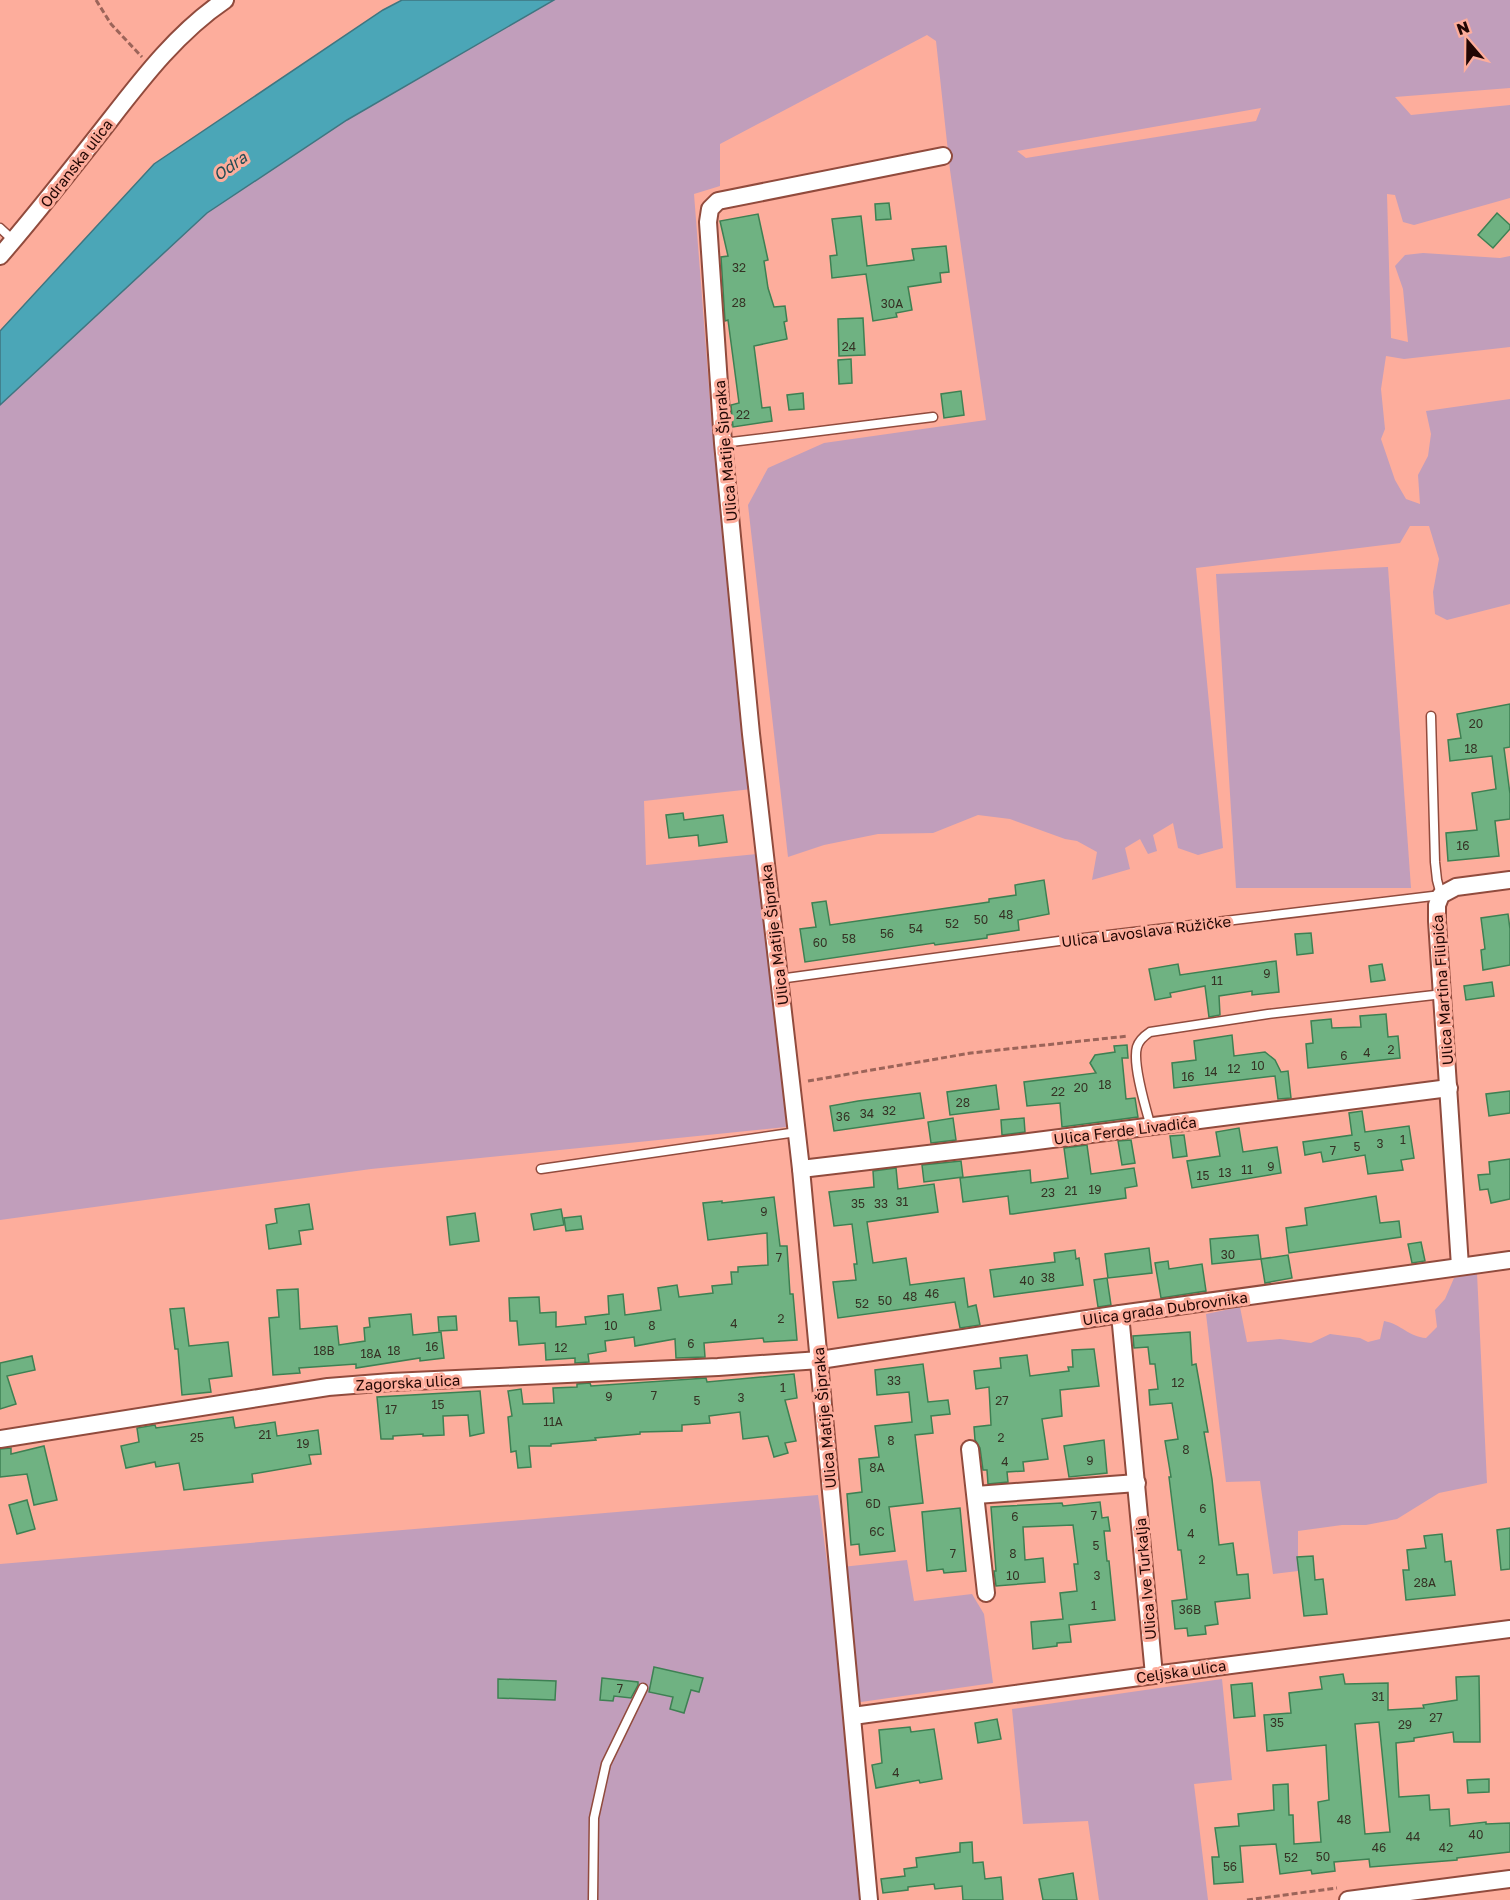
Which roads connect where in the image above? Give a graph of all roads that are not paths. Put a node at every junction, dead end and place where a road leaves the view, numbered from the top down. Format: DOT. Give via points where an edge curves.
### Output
graph roads {
  1 [pos="225,0"];
  2 [pos="943,156"];
  3 [pos="0,228"];
  4 [pos="14,241"];
  5 [pos="0,256"];
  6 [pos="933,417"];
  7 [pos="723,443"];
  8 [pos="1431,716"];
  9 [pos="1510,880"];
  10 [pos="1442,895"];
  11 [pos="779,979"];
  12 [pos="1443,994"];
  13 [pos="1449,1088"];
  14 [pos="1151,1127"];
  15 [pos="797,1132"];
  16 [pos="801,1168"];
  17 [pos="541,1169"];
  18 [pos="1510,1260"];
  19 [pos="1460,1266"];
  20 [pos="1120,1314"];
  21 [pos="820,1360"];
  22 [pos="0,1439"];
  23 [pos="970,1449"];
  24 [pos="1137,1483"];
  25 [pos="976,1495"];
  26 [pos="986,1593"];
  27 [pos="1510,1629"];
  28 [pos="1154,1675"];
  29 [pos="643,1688"];
  30 [pos="853,1716"];
  31 [pos="1510,1879"];
  32 [pos="593,1900"];
  33 [pos="870,1900"];
  34 [pos="1348,1900"];
  1 -- 4 [label="street, Odranska ulica" via="193,25 151,68"];
  2 -- 7 [label="street, Ulica Matije Šipraka" via="718,201 710,209"];
  3 -- 4 [label="lane"];
  4 -- 5 [label="street, Odranska ulica"];
  6 -- 7 [label="lane"];
  7 -- 11 [label="street, Ulica Matije Šipraka"];
  8 -- 10 [label="lane, Ulica Martina Filipića" via="1435,862"];
  9 -- 10 [label="street, Ulica Lavoslava Ružičke" via="1456,887"];
  10 -- 11 [label="lane, Ulica Lavoslava Ružičke"];
  10 -- 12 [label="street, Ulica Martina Filipića" via="1437,914"];
  11 -- 15 [label="street, Ulica Matije Šipraka"];
  12 -- 13 [label="street, Ulica Martina Filipića"];
  12 -- 14 [label="lane" via="1155,1031 1141,1039 1136,1055"];
  13 -- 14 [label="street, Ulica Ferde Livadića"];
  13 -- 19 [label="street, Ulica Martina Filipića"];
  14 -- 16 [label="street, Ulica Ferde Livadića"];
  15 -- 16 [label="street, Ulica Matije Šipraka"];
  15 -- 17 [label="lane"];
  16 -- 21 [label="street, Ulica Matije Šipraka"];
  18 -- 19 [label="street, Ulica grada Dubrovnika"];
  19 -- 20 [label="street, Ulica grada Dubrovnika"];
  20 -- 21 [label="street, Ulica grada Dubrovnika"];
  20 -- 24 [label="street, Ulica Ive Turkalja"];
  21 -- 22 [label="street, Zagorska ulica" via="328,1387"];
  21 -- 30 [label="street, Ulica Matije Šipraka"];
  23 -- 25 [label="street"];
  24 -- 25 [label="street"];
  24 -- 28 [label="street, Ulica Ive Turkalja"];
  25 -- 26 [label="street"];
  27 -- 28 [label="street, Celjska ulica"];
  28 -- 30 [label="street, Celjska ulica"];
  29 -- 32 [label="lane" via="606,1764 594,1818"];
  30 -- 33 [label="street, Ulica Matije Šipraka"];
  31 -- 34 [label="street"];
}
